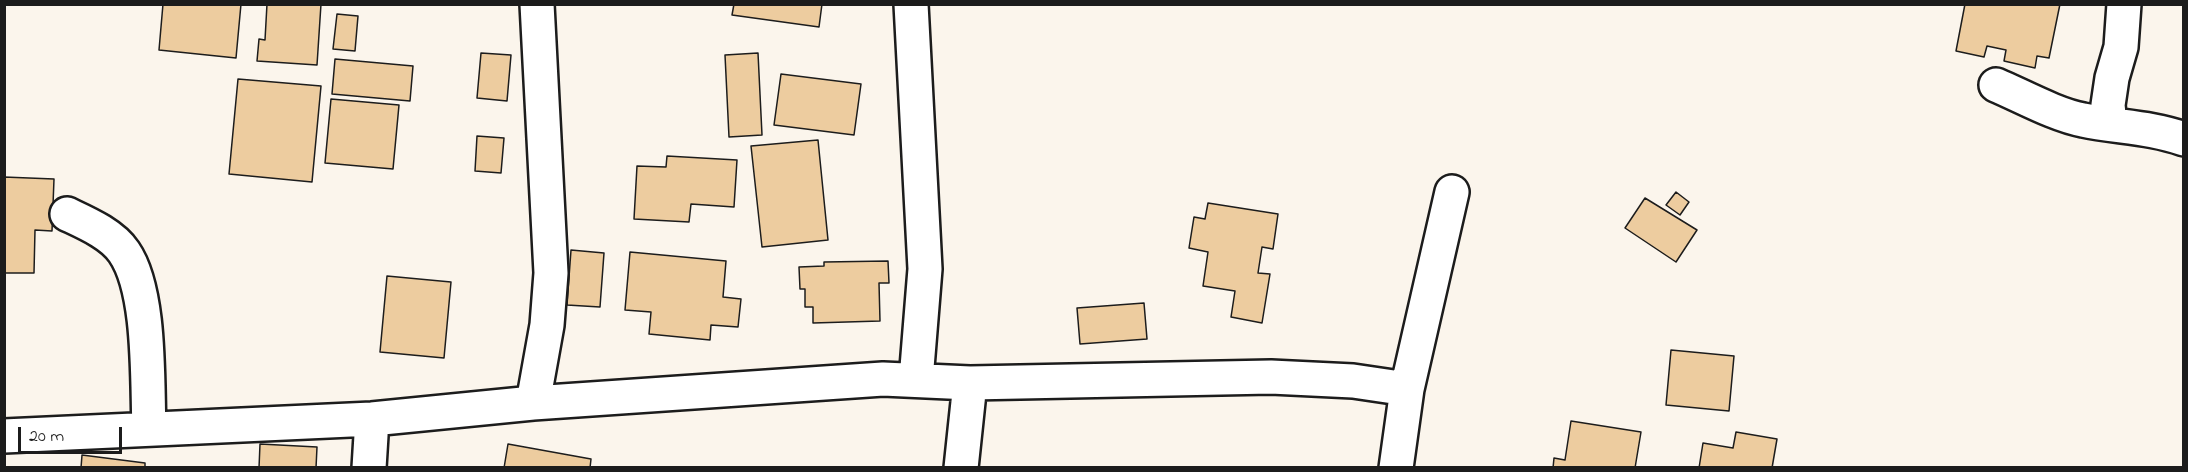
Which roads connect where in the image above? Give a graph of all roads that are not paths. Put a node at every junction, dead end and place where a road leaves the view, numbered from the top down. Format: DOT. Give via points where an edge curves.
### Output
graph roads {
  1 [pos="537,4"];
  2 [pos="911,4"];
  3 [pos="2124,4"];
  4 [pos="1996,85"];
  5 [pos="2110,124"];
  6 [pos="2184,139"];
  7 [pos="1452,192"];
  8 [pos="67,214"];
  9 [pos="916,380"];
  10 [pos="970,383"];
  11 [pos="1407,389"];
  12 [pos="533,403"];
  13 [pos="372,419"];
  14 [pos="149,429"];
  15 [pos="4,436"];
  16 [pos="369,468"];
  17 [pos="962,468"];
  18 [pos="1396,468"];
  1 -- 12 [label="street" via="551,273 547,325"];
  2 -- 9 [label="street" via="925,269"];
  3 -- 5 [label="street" via="2121,47 2108,105"];
  4 -- 5 [label="street" via="2081,120"];
  5 -- 6 [label="street"];
  7 -- 11 [label="street"];
  8 -- 14 [label="street" via="103,233 124,251 137,280 144,319"];
  9 -- 10 [label="street"];
  9 -- 12 [label="street"];
  10 -- 11 [label="street" via="1271,377 1353,381"];
  10 -- 17 [label="street"];
  11 -- 18 [label="street"];
  12 -- 13 [label="street"];
  13 -- 14 [label="street"];
  13 -- 16 [label="street"];
  14 -- 15 [label="street"];
}
